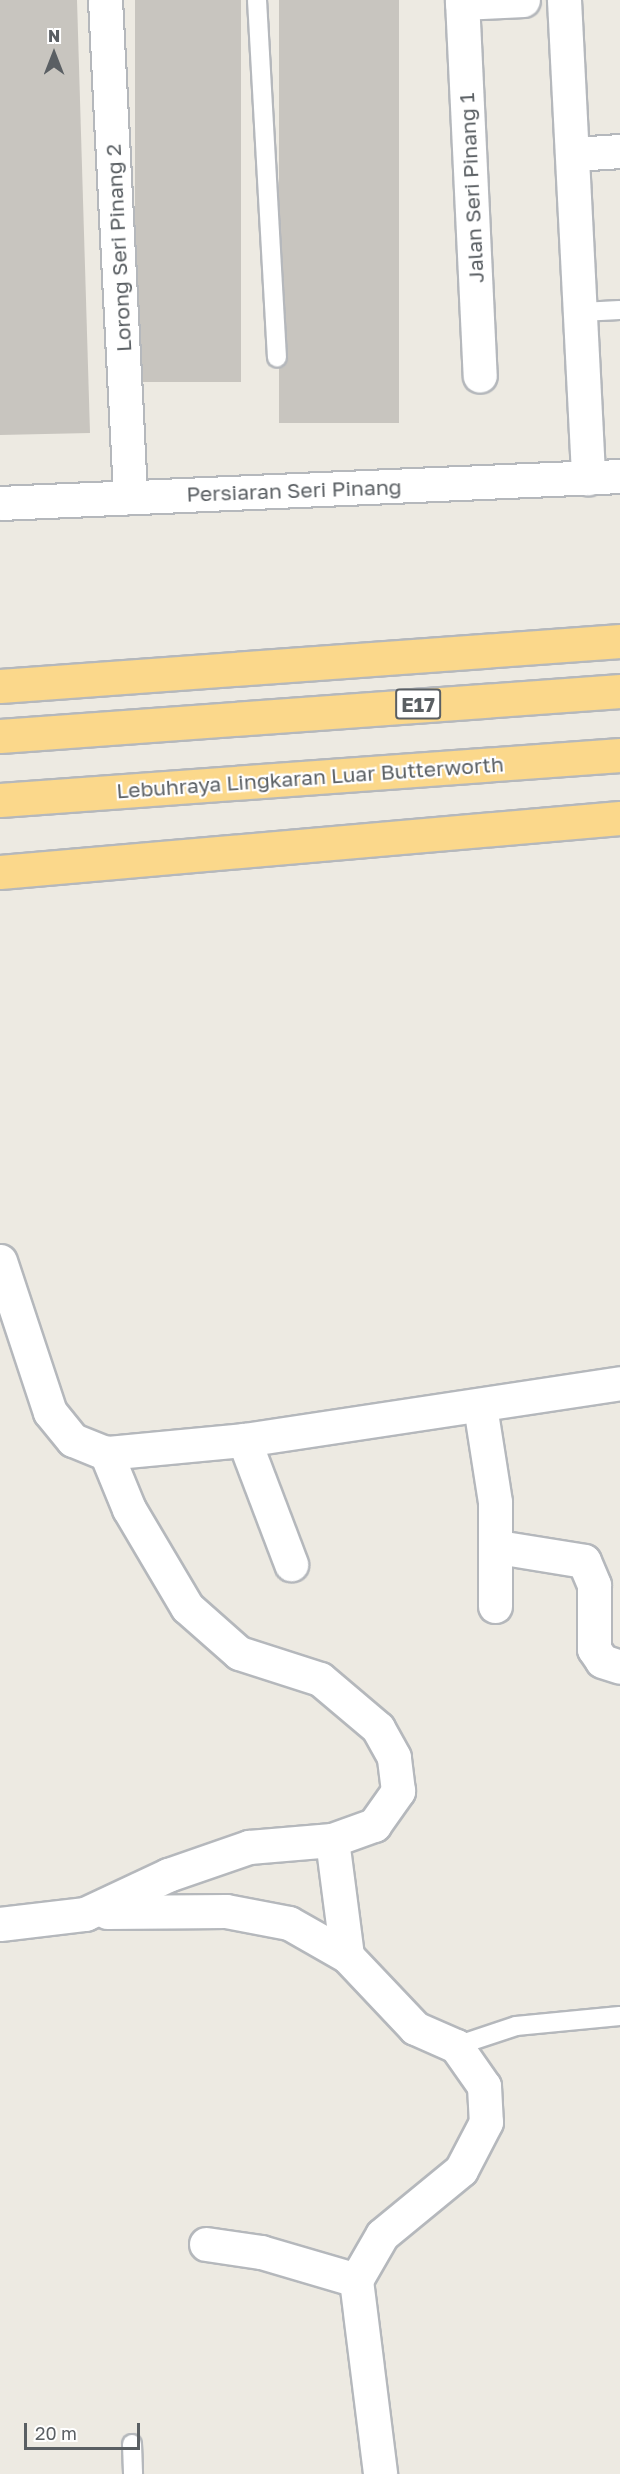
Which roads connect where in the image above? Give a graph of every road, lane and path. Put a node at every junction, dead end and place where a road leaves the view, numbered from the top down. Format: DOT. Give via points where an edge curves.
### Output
graph roads {
  1 [pos="105,0"];
  2 [pos="257,0"];
  3 [pos="523,0"];
  4 [pos="564,0"];
  5 [pos="462,1"];
  6 [pos="620,151"];
  7 [pos="574,154"];
  8 [pos="620,310"];
  9 [pos="581,312"];
  10 [pos="277,357"];
  11 [pos="480,376"];
  12 [pos="620,476"];
  13 [pos="588,478"];
  14 [pos="130,497"];
  15 [pos="0,503"];
  16 [pos="620,641"];
  17 [pos="0,686"];
  18 [pos="620,691"];
  19 [pos="0,736"];
  20 [pos="620,755"];
  21 [pos="0,800"];
  22 [pos="620,818"];
  23 [pos="0,872"];
  24 [pos="0,1261"];
  25 [pos="620,1383"];
  26 [pos="480,1406"];
  27 [pos="244,1440"];
  28 [pos="106,1452"];
  29 [pos="498,1547"];
  30 [pos="291,1564"];
  31 [pos="495,1606"];
  32 [pos="620,1667"];
  33 [pos="332,1840"];
  34 [pos="85,1914"];
  35 [pos="0,1924"];
  36 [pos="347,1956"];
  37 [pos="620,2016"];
  38 [pos="456,2046"];
  39 [pos="206,2244"];
  40 [pos="356,2280"];
  41 [pos="132,2444"];
  42 [pos="133,2474"];
  43 [pos="380,2474"];
  1 -- 14 [label="street, Lorong Seri Pinang 2"];
  2 -- 10 [label="lane"];
  3 -- 5 [label="street"];
  4 -- 7 [label="street"];
  5 -- 11 [label="street, Jalan Seri Pinang 1"];
  6 -- 7 [label="street"];
  7 -- 9 [label="street"];
  8 -- 9 [label="lane"];
  9 -- 13 [label="street"];
  12 -- 13 [label="street, Persiaran Seri Pinang"];
  13 -- 14 [label="street, Persiaran Seri Pinang"];
  14 -- 15 [label="street, Persiaran Seri Pinang"];
  16 -- 17 [label="highway"];
  18 -- 19 [label="highway, E17"];
  20 -- 21 [label="highway, Lebuhraya Lingkaran Luar Butterworth"];
  22 -- 23 [label="highway"];
  24 -- 28 [label="street" via="50,1412 72,1440"];
  25 -- 26 [label="street"];
  26 -- 27 [label="street"];
  26 -- 29 [label="street"];
  27 -- 28 [label="street"];
  27 -- 30 [label="street"];
  28 -- 33 [label="street" via="129,1509 187,1607 239,1653 320,1679 378,1728 394,1757 398,1791 374,1825"];
  29 -- 31 [label="street"];
  29 -- 32 [label="street" via="585,1562 594,1585 594,1649 602,1661"];
  33 -- 34 [label="street" via="249,1847 168,1875"];
  33 -- 36 [label="street"];
  34 -- 35 [label="street"];
  34 -- 36 [label="street" via="161,1908 226,1911 289,1923"];
  36 -- 38 [label="street" via="415,2028"];
  37 -- 38 [label="lane" via="516,2026"];
  38 -- 40 [label="street" via="484,2086 486,2122 461,2170 382,2235"];
  39 -- 40 [label="street" via="261,2252"];
  40 -- 43 [label="street"];
  41 -- 42 [label="lane"];
}
